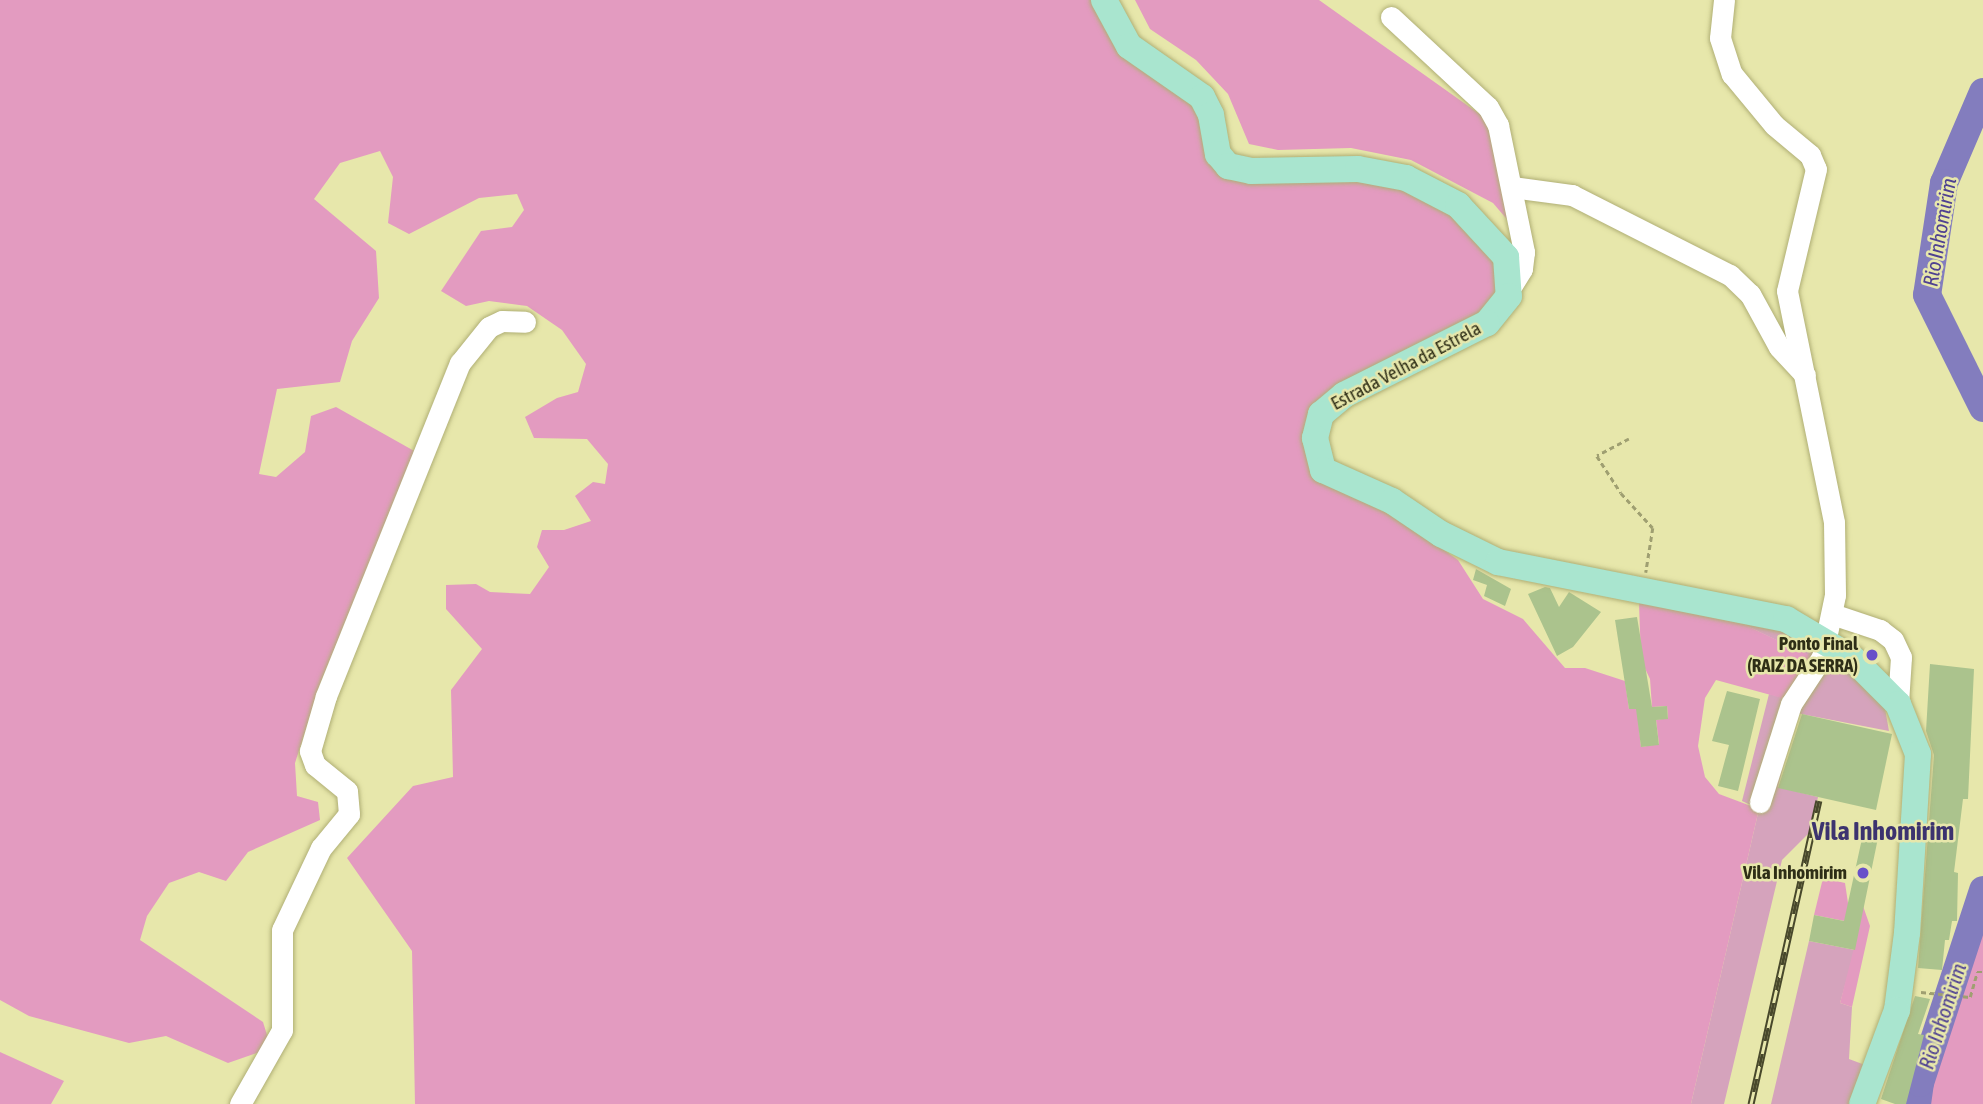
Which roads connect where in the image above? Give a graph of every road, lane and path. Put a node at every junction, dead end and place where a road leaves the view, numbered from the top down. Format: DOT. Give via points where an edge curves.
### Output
graph roads {
  1 [pos="1104,0"];
  2 [pos="1724,0"];
  3 [pos="1391,17"];
  4 [pos="1512,187"];
  5 [pos="1512,285"];
  6 [pos="525,322"];
  7 [pos="1807,377"];
  8 [pos="1629,439"];
  9 [pos="1642,592"];
  10 [pos="1829,627"];
  11 [pos="1898,704"];
  12 [pos="1760,802"];
  13 [pos="1983,972"];
  14 [pos="1940,994"];
  15 [pos="240,1104"];
  16 [pos="1862,1104"];
  1 -- 5 [label="main road" via="1129,46 1202,97 1211,115 1218,154 1228,166 1251,171 1358,169 1406,177 1458,205 1481,225 1506,257"];
  2 -- 7 [label="street" via="1720,38 1726,63 1749,98 1813,159 1816,180 1787,291"];
  3 -- 4 [label="street" via="1488,107 1504,141"];
  4 -- 5 [label="street" via="1524,252 1522,269"];
  4 -- 7 [label="street" via="1572,195 1730,275 1750,294 1779,347"];
  5 -- 9 [label="main road, Estrada Velha da Estrela" via="1503,306 1476,331 1330,404 1315,428 1319,460 1332,477 1392,501 1486,558"];
  6 -- 15 [label="street" via="502,321 489,327 460,363 321,708 310,751 315,765 347,791 349,814 321,848 282,930 282,1030"];
  7 -- 10 [label="street" via="1834,522"];
  8 -- 9 [label="path" via="1597,456 1653,528"];
  9 -- 10 [label="main road, Estrada Velha da Estrela"];
  10 -- 11 [label="main road, Estrada Velha da Estrela"];
  10 -- 11 [label="street" via="1880,630 1893,640 1901,657"];
  10 -- 12 [label="street" via="1814,672 1791,704"];
  11 -- 16 [label="main road" via="1917,754 1908,933 1897,1010"];
  13 -- 14 [label="path" via="1977,972 1970,997"];
}
